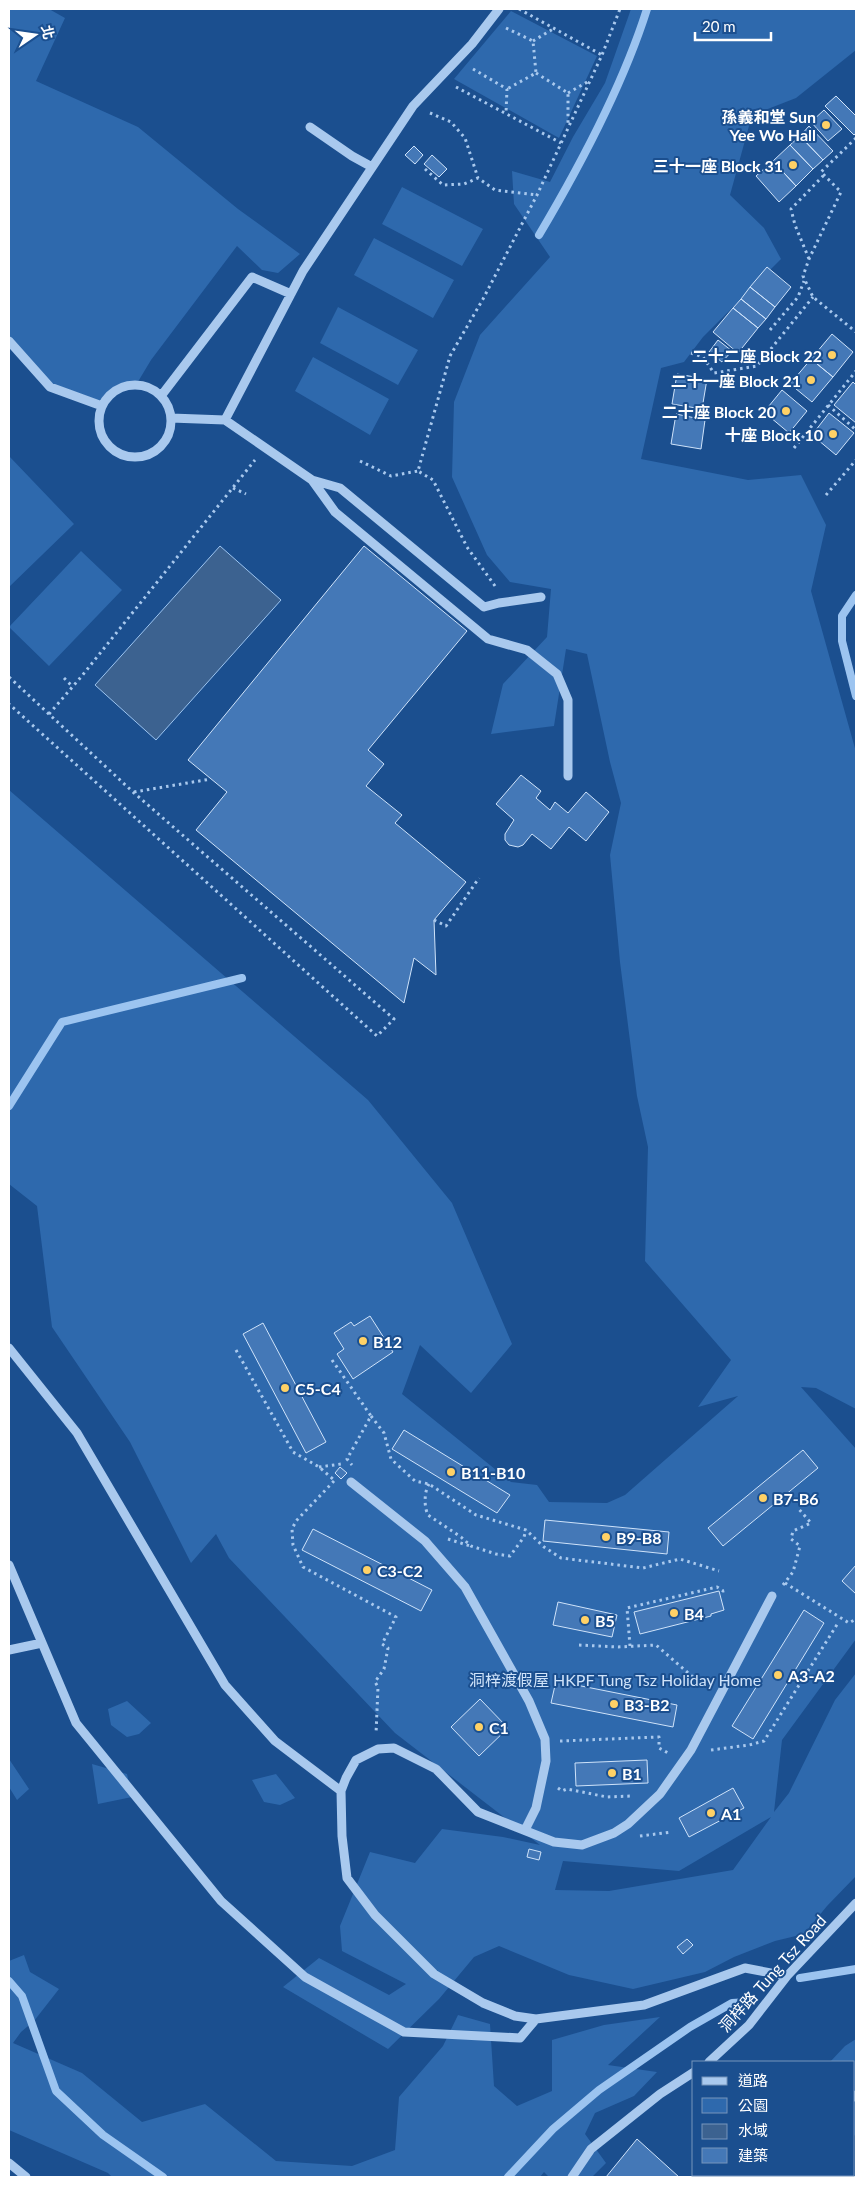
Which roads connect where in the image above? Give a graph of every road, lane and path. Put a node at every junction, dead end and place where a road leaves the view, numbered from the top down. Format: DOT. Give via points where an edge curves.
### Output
graph roads {
  1 [pos="519,9"];
  2 [pos="620,9"];
  3 [pos="494,13"];
  4 [pos="553,29"];
  5 [pos="533,41"];
  6 [pos="602,55"];
  7 [pos="457,60"];
  8 [pos="536,73"];
  9 [pos="440,78"];
  10 [pos="590,80"];
  11 [pos="507,89"];
  12 [pos="568,93"];
  13 [pos="413,106"];
  14 [pos="506,113"];
  15 [pos="310,126"];
  16 [pos="568,128"];
  17 [pos="856,138"];
  18 [pos="561,143"];
  19 [pos="372,167"];
  20 [pos="425,169"];
  21 [pos="823,176"];
  22 [pos="478,178"];
  23 [pos="537,195"];
  24 [pos="809,259"];
  25 [pos="804,280"];
  26 [pos="291,294"];
  27 [pos="813,297"];
  28 [pos="770,330"];
  29 [pos="856,332"];
  30 [pos="9,341"];
  31 [pos="691,353"];
  32 [pos="856,371"];
  33 [pos="161,396"];
  34 [pos="828,405"];
  35 [pos="102,406"];
  36 [pos="171,418"];
  37 [pos="225,420"];
  38 [pos="856,430"];
  39 [pos="264,448"];
  40 [pos="794,448"];
  41 [pos="856,460"];
  42 [pos="360,461"];
  43 [pos="418,471"];
  44 [pos="312,480"];
  45 [pos="233,488"];
  46 [pos="246,494"];
  47 [pos="826,495"];
  48 [pos="541,597"];
  49 [pos="499,603"];
  50 [pos="9,677"];
  51 [pos="64,678"];
  52 [pos="73,687"];
  53 [pos="9,704"];
  54 [pos="49,714"];
  55 [pos="568,776"];
  56 [pos="211,779"];
  57 [pos="133,792"];
  58 [pos="479,878"];
  59 [pos="434,920"];
  60 [pos="9,1348"];
  61 [pos="236,1350"];
  62 [pos="332,1360"];
  63 [pos="371,1416"];
  64 [pos="341,1464"];
  65 [pos="319,1467"];
  66 [pos="354,1468"];
  67 [pos="351,1482"];
  68 [pos="429,1484"];
  69 [pos="797,1507"];
  70 [pos="526,1530"];
  71 [pos="9,1565"];
  72 [pos="719,1571"];
  73 [pos="788,1586"];
  74 [pos="727,1590"];
  75 [pos="772,1596"];
  76 [pos="856,1619"];
  77 [pos="838,1623"];
  78 [pos="42,1643"];
  79 [pos="579,1645"];
  80 [pos="630,1646"];
  81 [pos="9,1650"];
  82 [pos="715,1686"];
  83 [pos="573,1741"];
  84 [pos="376,1742"];
  85 [pos="707,1751"];
  86 [pos="677,1757"];
  87 [pos="556,1786"];
  88 [pos="342,1790"];
  89 [pos="660,1794"];
  90 [pos="524,1830"];
  91 [pos="672,1832"];
  92 [pos="638,1837"];
  93 [pos="856,1903"];
  94 [pos="787,1976"];
  95 [pos="536,2020"];
  96 [pos="710,2061"];
  97 [pos="692,2073"];
  98 [pos="9,2163"];
  99 [pos="26,2177"];
  100 [pos="572,2177"];
  1 -- 4 [label="path"];
  2 -- 6 [label="path"];
  3 -- 5 [label="path"];
  3 -- 7 [label="street"];
  4 -- 5 [label="path"];
  4 -- 6 [label="path"];
  5 -- 8 [label="path"];
  6 -- 10 [label="path"];
  7 -- 9 [label="street"];
  7 -- 11 [label="path"];
  8 -- 11 [label="path"];
  8 -- 12 [label="path"];
  9 -- 13 [label="street"];
  9 -- 14 [label="path"];
  10 -- 12 [label="path"];
  10 -- 16 [label="path"];
  11 -- 14 [label="path"];
  12 -- 16 [label="path"];
  13 -- 19 [label="street"];
  13 -- 22 [label="path" via="451,122 465,138"];
  14 -- 18 [label="path"];
  15 -- 19 [label="street"];
  16 -- 18 [label="path"];
  17 -- 21 [label="path" via="821,172"];
  18 -- 23 [label="path"];
  19 -- 26 [label="street"];
  20 -- 22 [label="path" via="443,185 464,184"];
  21 -- 24 [label="path" via="841,192"];
  21 -- 24 [label="path" via="791,209"];
  22 -- 23 [label="path" via="495,190"];
  23 -- 43 [label="path" via="450,356"];
  24 -- 25 [label="path"];
  25 -- 27 [label="path"];
  25 -- 28 [label="path" via="798,297"];
  26 -- 33 [label="street" via="252,278"];
  26 -- 37 [label="street"];
  27 -- 29 [label="path"];
  27 -- 31 [label="path" via="757,366 714,373 703,357"];
  30 -- 35 [label="street" via="50,387"];
  32 -- 34 [label="path"];
  33 -- 35 [label="street" via="146,386 124,386"];
  33 -- 36 [label="street"];
  34 -- 38 [label="path"];
  34 -- 40 [label="path"];
  35 -- 36 [label="street" via="99,430 104,441 112,450 128,457 146,456 157,450 165,442"];
  36 -- 37 [label="street"];
  37 -- 39 [label="street"];
  39 -- 44 [label="street"];
  39 -- 45 [label="path"];
  41 -- 47 [label="path"];
  42 -- 43 [label="path" via="391,476"];
  43 -- 49 [label="path" via="433,480 467,547 497,589"];
  44 -- 49 [label="street" via="340,488 484,607"];
  44 -- 55 [label="street" via="335,512 488,638 528,650 557,674 568,700"];
  45 -- 46 [label="path"];
  45 -- 52 [label="path"];
  48 -- 49 [label="street"];
  50 -- 54 [label="path"];
  51 -- 52 [label="path"];
  52 -- 54 [label="path"];
  53 -- 57 [label="path" via="377,1036 394,1019"];
  54 -- 57 [label="path"];
  56 -- 57 [label="path"];
  58 -- 59 [label="path" via="446,926"];
  60 -- 88 [label="street" via="77,1433 225,1685 275,1741"];
  61 -- 65 [label="path" via="293,1452"];
  62 -- 63 [label="path"];
  63 -- 66 [label="path" via="347,1459"];
  63 -- 68 [label="path" via="384,1433 391,1459 415,1481"];
  64 -- 65 [label="path"];
  65 -- 84 [label="path" via="333,1481 292,1528 293,1546 303,1567 396,1617 382,1644 388,1648 384,1669 375,1682 378,1688"];
  67 -- 90 [label="street" via="425,1541 465,1587 529,1701 545,1739 546,1761 536,1808"];
  68 -- 70 [label="path" via="476,1515"];
  68 -- 70 [label="path" via="428,1515 471,1546 510,1556"];
  69 -- 75 [label="path" via="810,1523 793,1531 791,1539 800,1546 793,1572"];
  70 -- 72 [label="path" via="561,1558 643,1568 680,1559"];
  71 -- 78 [label="street"];
  73 -- 76 [label="path" via="850,1623"];
  74 -- 80 [label="path" via="717,1587 627,1608"];
  75 -- 89 [label="street" via="691,1750"];
  77 -- 85 [label="path" via="764,1741"];
  78 -- 81 [label="street"];
  78 -- 95 [label="street" via="76,1723 221,1901 305,1977 404,2032 520,2038"];
  79 -- 80 [label="path"];
  80 -- 82 [label="path" via="656,1644 694,1678"];
  83 -- 86 [label="path" via="659,1737 659,1748"];
  87 -- 89 [label="path" via="562,1791 567,1789 607,1798 632,1796 644,1786"];
  88 -- 90 [label="street" via="356,1760 378,1748 394,1748 436,1769 478,1812"];
  88 -- 95 [label="street" via="342,1836 347,1878 375,1915 434,1974 483,2003 515,2016"];
  89 -- 90 [label="street" via="621,1829 582,1845 554,1842"];
  91 -- 92 [label="path"];
  93 -- 94 [label="street, 洞梓路 Tung Tsz Road"];
  94 -- 95 [label="street" via="745,1968 644,2005"];
  94 -- 96 [label="street, 洞梓路 Tung Tsz Road" via="749,2025"];
  97 -- 100 [label="street" via="591,2148"];
  98 -- 99 [label="street"];
}
